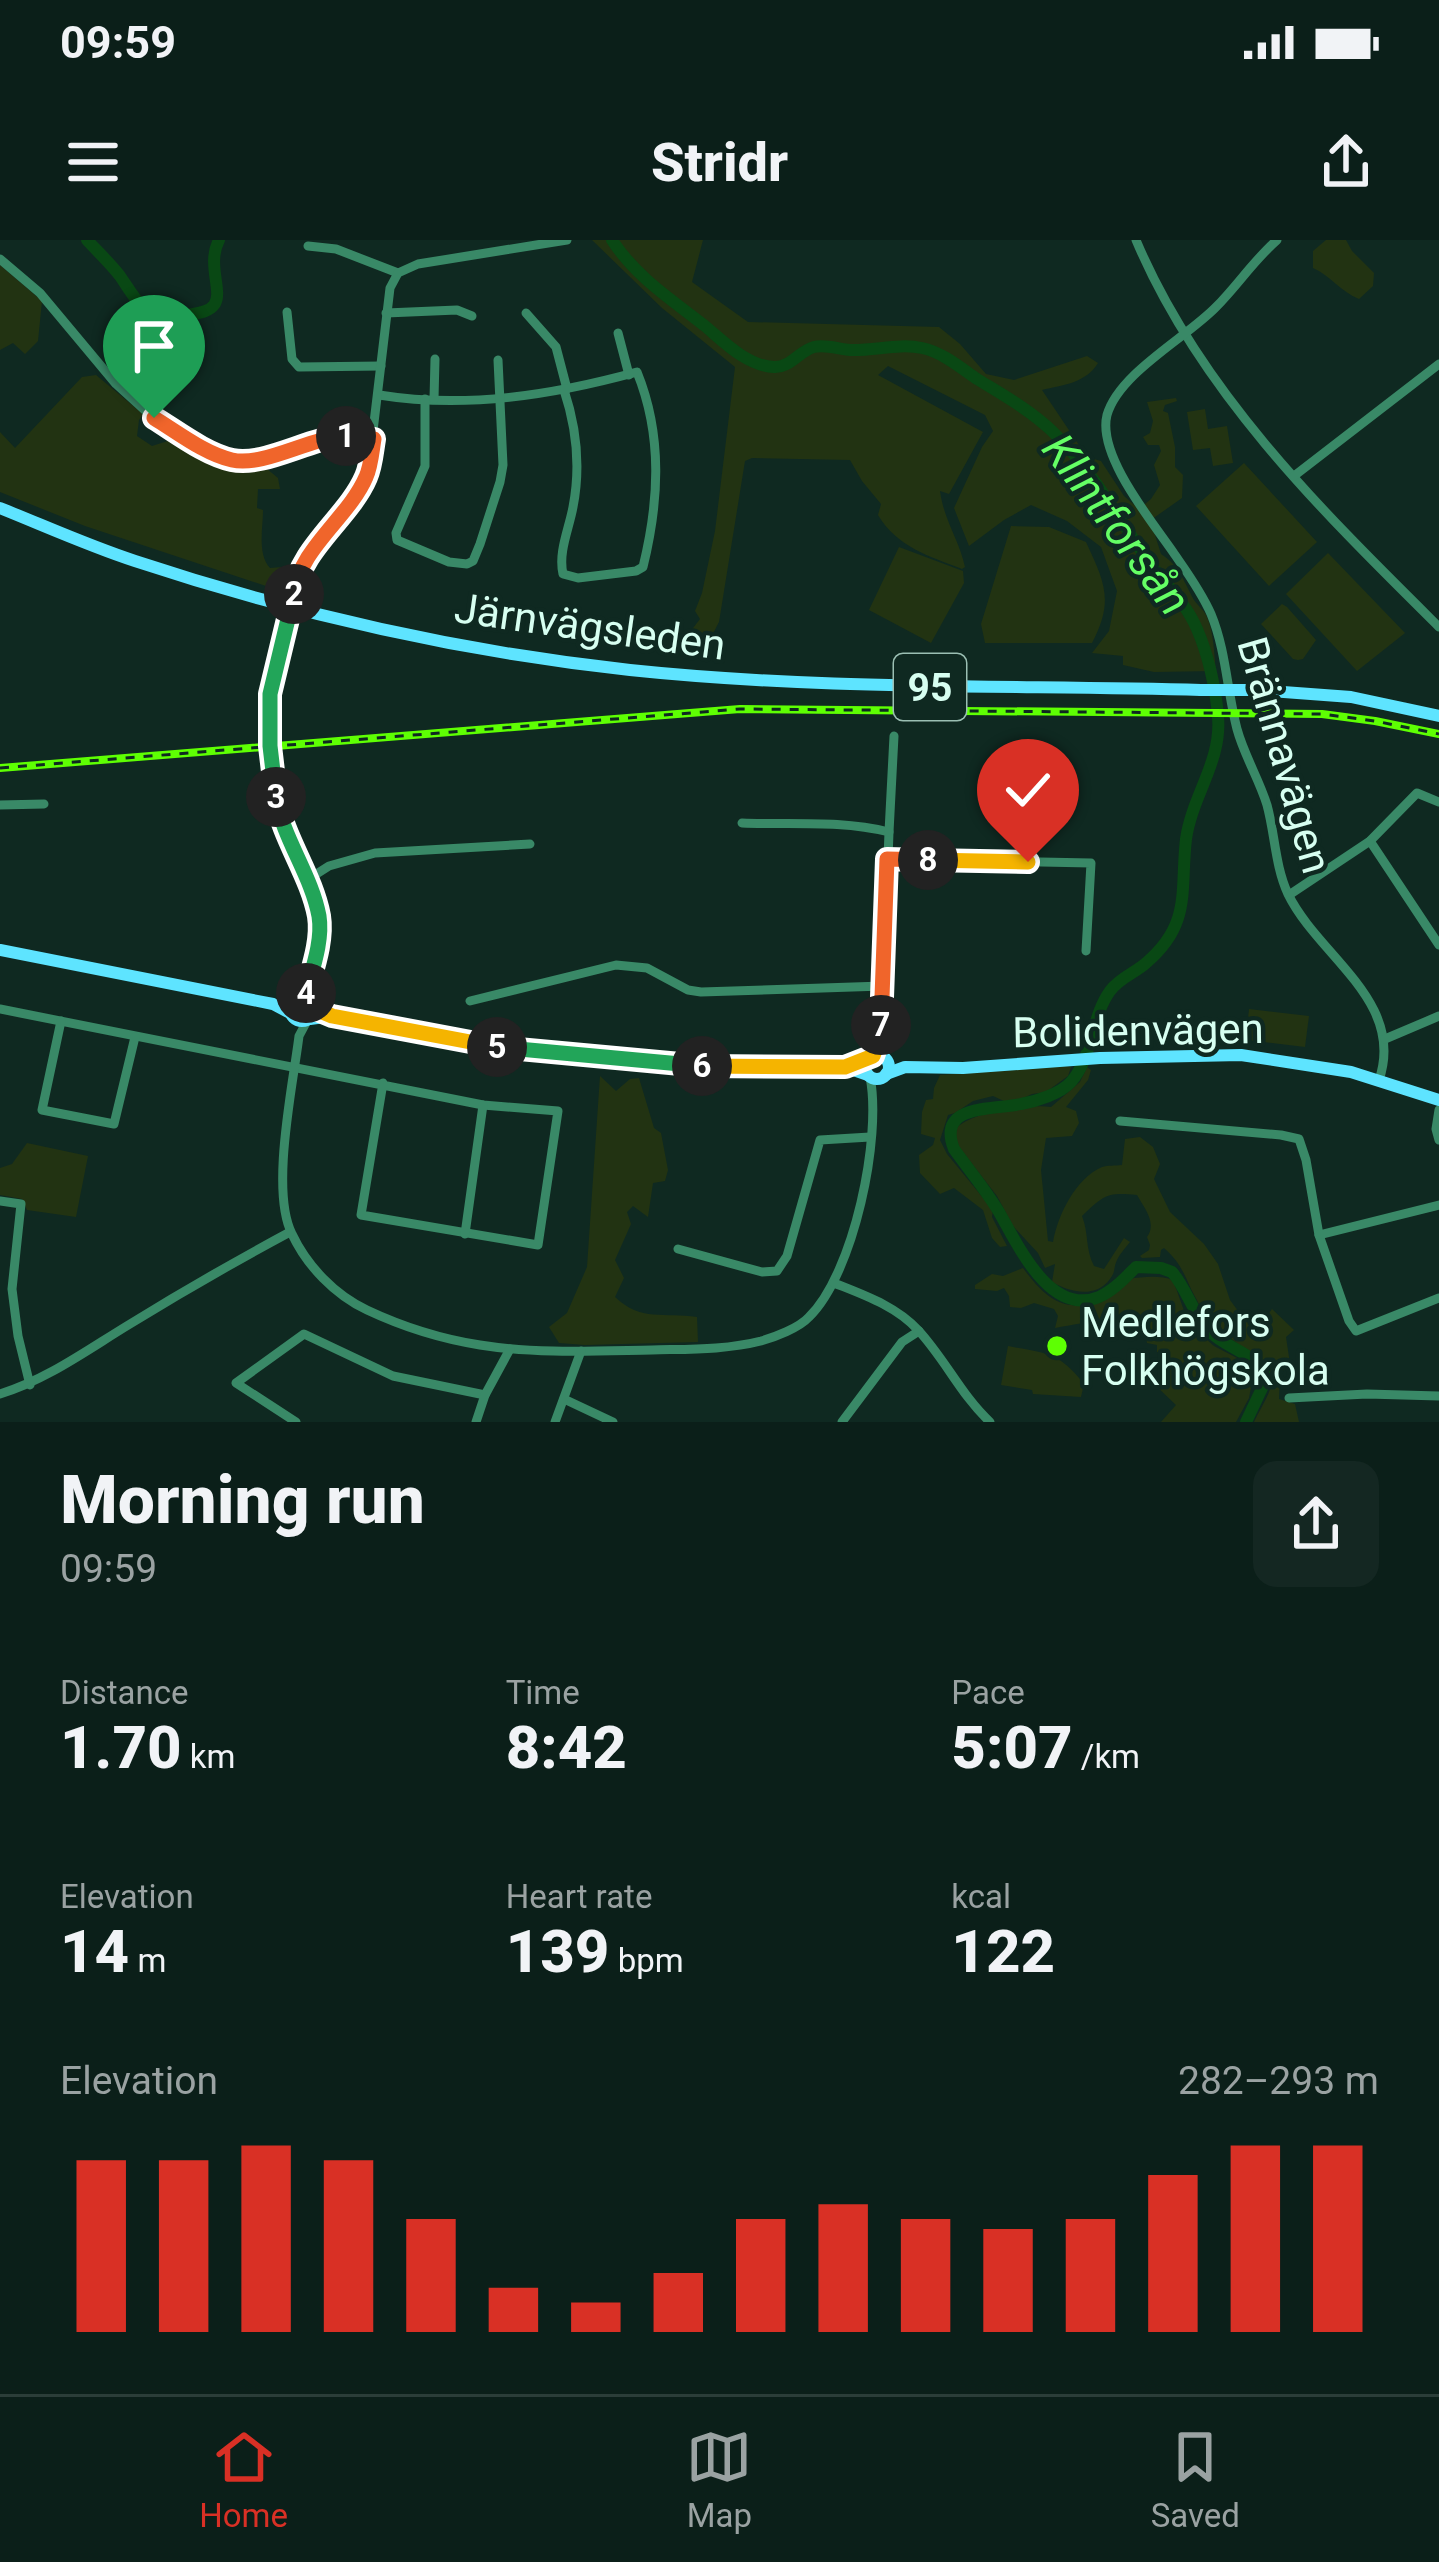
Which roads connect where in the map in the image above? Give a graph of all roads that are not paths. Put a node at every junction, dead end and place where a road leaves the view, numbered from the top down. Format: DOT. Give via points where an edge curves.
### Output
graph roads {
  1 [pos="567,240"];
  2 [pos="1136,240"];
  3 [pos="1277,240"];
  4 [pos="308,246"];
  5 [pos="0,259"];
  6 [pos="398,273"];
  7 [pos="286,312"];
  8 [pos="526,313"];
  9 [pos="386,314"];
  10 [pos="472,316"];
  11 [pos="618,334"];
  12 [pos="1185,334"];
  13 [pos="435,359"];
  14 [pos="498,360"];
  15 [pos="1439,364"];
  16 [pos="381,366"];
  17 [pos="633,373"];
  18 [pos="566,389"];
  19 [pos="379,395"];
  20 [pos="500,398"];
  21 [pos="429,399"];
  22 [pos="374,439"];
  23 [pos="1294,476"];
  24 [pos="0,508"];
  25 [pos="292,607"];
  26 [pos="1439,627"];
  27 [pos="1439,716"];
  28 [pos="894,736"];
  29 [pos="1439,802"];
  30 [pos="44,804"];
  31 [pos="0,805"];
  32 [pos="742,823"];
  33 [pos="889,832"];
  34 [pos="1370,841"];
  35 [pos="530,844"];
  36 [pos="887,859"];
  37 [pos="307,880"];
  38 [pos="1289,896"];
  39 [pos="1439,945"];
  40 [pos="0,950"];
  41 [pos="1086,951"];
  42 [pos="883,986"];
  43 [pos="470,1001"];
  44 [pos="0,1009"];
  45 [pos="301,1010"];
  46 [pos="1439,1016"];
  47 [pos="62,1022"];
  48 [pos="135,1037"];
  49 [pos="1384,1039"];
  50 [pos="877,1067"];
  51 [pos="295,1069"];
  52 [pos="1379,1080"];
  53 [pos="383,1083"];
  54 [pos="1439,1100"];
  55 [pos="483,1105"];
  56 [pos="1439,1110"];
  57 [pos="1120,1120"];
  58 [pos="870,1138"];
  59 [pos="1439,1140"];
  60 [pos="0,1201"];
  61 [pos="1439,1205"];
  62 [pos="290,1232"];
  63 [pos="465,1234"];
  64 [pos="1319,1235"];
  65 [pos="678,1249"];
  66 [pos="834,1283"];
  67 [pos="1439,1298"];
  68 [pos="919,1331"];
  69 [pos="510,1348"];
  70 [pos="581,1351"];
  71 [pos="31,1384"];
  72 [pos="0,1394"];
  73 [pos="485,1395"];
  74 [pos="1439,1396"];
  75 [pos="1289,1398"];
  76 [pos="564,1399"];
  77 [pos="977,1417"];
  78 [pos="296,1422"];
  79 [pos="476,1422"];
  80 [pos="555,1422"];
  81 [pos="613,1422"];
  82 [pos="842,1422"];
  83 [pos="990,1422"];
  1 -- 6 [label="street"];
  2 -- 12 [label="street"];
  3 -- 12 [label="street, Brännavägen"];
  4 -- 6 [label="street"];
  5 -- 22 [label="street" via="150,415 213,452 248,460 340,435"];
  6 -- 9 [label="street"];
  7 -- 16 [label="street" via="299,367"];
  8 -- 18 [label="street" via="556,347"];
  9 -- 10 [label="street"];
  9 -- 16 [label="street"];
  11 -- 17 [label="street"];
  12 -- 23 [label="street"];
  12 -- 38 [label="street, Brännavägen" via="1113,402 1107,440 1210,612"];
  13 -- 21 [label="street"];
  14 -- 20 [label="street"];
  15 -- 23 [label="street"];
  16 -- 19 [label="street"];
  17 -- 18 [label="street"];
  17 -- 18 [label="street" via="652,422 657,483 643,567 625,574 578,578 560,567 577,477"];
  18 -- 20 [label="street"];
  19 -- 21 [label="street"];
  19 -- 22 [label="street"];
  20 -- 21 [label="street"];
  20 -- 21 [label="street" via="500,482 467,564 397,540 424,466"];
  22 -- 25 [label="street" via="368,473 295,582"];
  23 -- 26 [label="street"];
  24 -- 25 [label="main road, Järnvägsleden / 95" via="132,560"];
  25 -- 27 [label="main road, Järnvägsleden / 95, bridge" via="490,650 634,670 893,686 1255,690 1352,697"];
  25 -- 37 [label="street" via="272,682 270,746 279,817"];
  28 -- 33 [label="street"];
  29 -- 34 [label="street" via="1418,793"];
  30 -- 31 [label="street"];
  32 -- 33 [label="street"];
  33 -- 36 [label="street"];
  34 -- 38 [label="street"];
  34 -- 39 [label="street"];
  35 -- 37 [label="street" via="375,854"];
  36 -- 41 [label="street" via="1090,863"];
  36 -- 42 [label="street"];
  37 -- 45 [label="street" via="319,935"];
  38 -- 49 [label="street, Brännavägen" via="1364,992"];
  40 -- 45 [label="main road, Bolidenvägen"];
  42 -- 43 [label="street" via="701,992 647,968 616,965"];
  42 -- 50 [label="street"];
  44 -- 47 [label="street"];
  45 -- 50 [label="main road, Bolidenvägen" via="480,1045 616,1060"];
  45 -- 51 [label="street"];
  46 -- 49 [label="street"];
  47 -- 48 [label="street"];
  47 -- 48 [label="street" via="42,1110 114,1124"];
  48 -- 51 [label="street"];
  49 -- 52 [label="street"];
  50 -- 52 [label="main road, Bolidenvägen" via="1241,1055"];
  50 -- 58 [label="street"];
  51 -- 53 [label="street"];
  51 -- 62 [label="street" via="283,1176"];
  52 -- 54 [label="main road, Bolidenvägen"];
  53 -- 55 [label="street"];
  53 -- 63 [label="street" via="361,1215"];
  55 -- 63 [label="street"];
  55 -- 63 [label="street" via="558,1112 538,1245"];
  56 -- 59 [label="street"];
  57 -- 64 [label="street" via="1299,1139"];
  58 -- 65 [label="street" via="820,1141 777,1271"];
  58 -- 66 [label="street" via="858,1214"];
  60 -- 71 [label="street" via="22,1204 12,1289"];
  61 -- 64 [label="street"];
  62 -- 69 [label="street" via="326,1283 364,1309"];
  62 -- 71 [label="street"];
  64 -- 67 [label="street" via="1356,1330"];
  66 -- 68 [label="street"];
  66 -- 70 [label="street" via="807,1320 756,1342"];
  68 -- 77 [label="street"];
  68 -- 82 [label="street"];
  69 -- 70 [label="street"];
  69 -- 73 [label="street"];
  70 -- 76 [label="street"];
  71 -- 72 [label="street"];
  73 -- 78 [label="street" via="393,1376 304,1334 236,1383"];
  73 -- 79 [label="street"];
  74 -- 75 [label="street"];
  76 -- 80 [label="street"];
  76 -- 81 [label="street"];
  77 -- 83 [label="street"];
}
